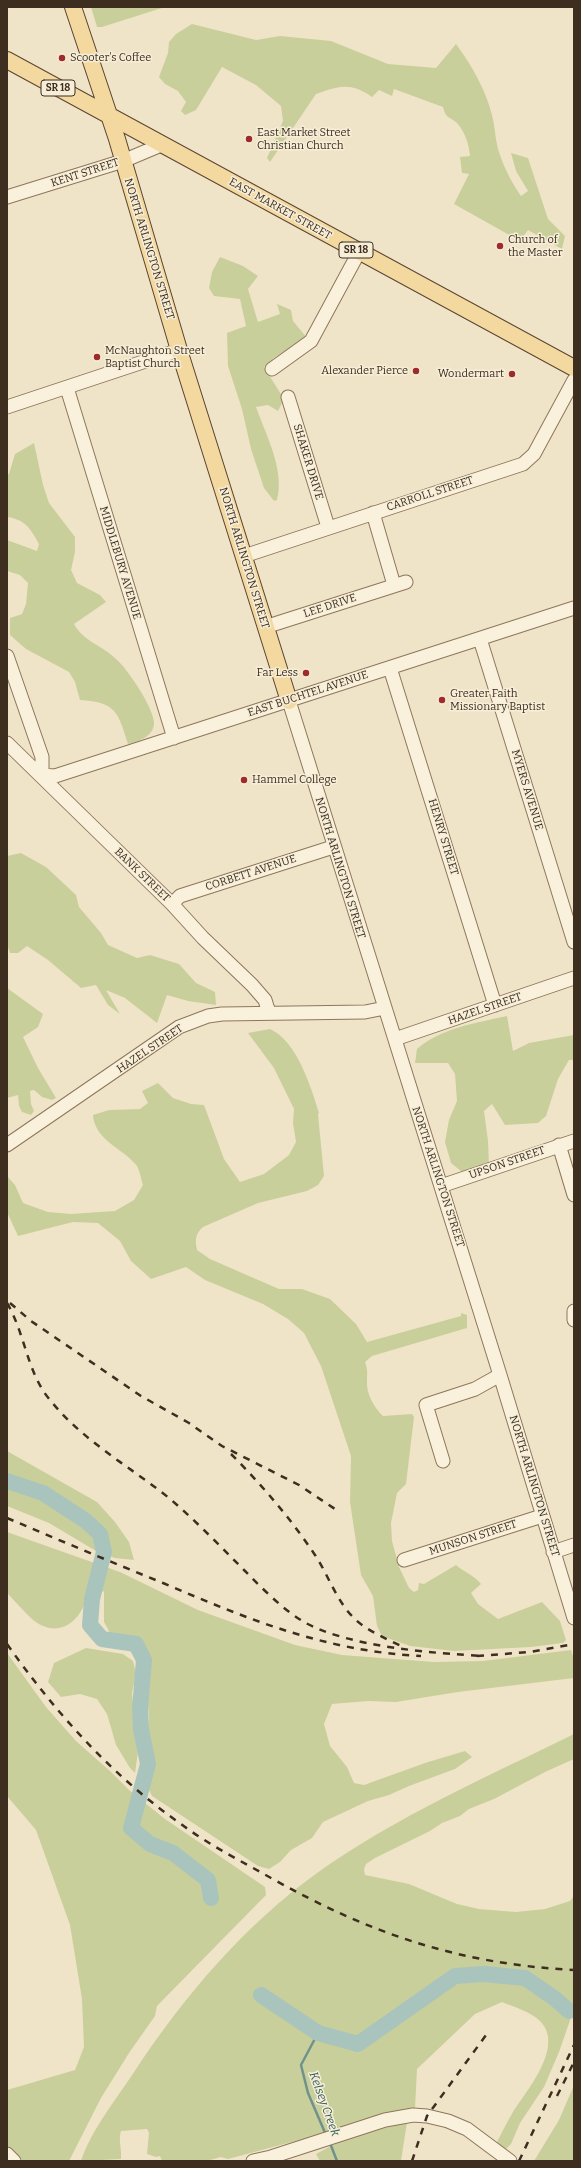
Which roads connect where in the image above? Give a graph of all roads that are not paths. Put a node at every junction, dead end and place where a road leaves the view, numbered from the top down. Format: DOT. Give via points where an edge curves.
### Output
graph roads {
  1 [pos="73,7"];
  2 [pos="7,60"];
  3 [pos="109,116"];
  4 [pos="161,145"];
  5 [pos="123,161"];
  6 [pos="7,197"];
  7 [pos="359,252"];
  8 [pos="179,350"];
  9 [pos="574,368"];
  10 [pos="272,369"];
  11 [pos="574,380"];
  12 [pos="67,388"];
  13 [pos="288,397"];
  14 [pos="7,407"];
  15 [pos="373,513"];
  16 [pos="328,527"];
  17 [pos="244,556"];
  18 [pos="574,608"];
  19 [pos="265,627"];
  20 [pos="480,638"];
  21 [pos="7,656"];
  22 [pos="390,668"];
  23 [pos="289,702"];
  24 [pos="174,738"];
  25 [pos="7,743"];
  26 [pos="42,775"];
  27 [pos="333,847"];
  28 [pos="172,904"];
  29 [pos="574,942"];
  30 [pos="574,978"];
  31 [pos="495,1005"];
  32 [pos="385,1008"];
  33 [pos="269,1013"];
  34 [pos="395,1039"];
  35 [pos="574,1140"];
  36 [pos="7,1145"];
  37 [pos="559,1145"];
  38 [pos="441,1186"];
  39 [pos="574,1195"];
  40 [pos="574,1312"];
  41 [pos="574,1320"];
  42 [pos="500,1375"];
  43 [pos="443,1461"];
  44 [pos="542,1516"];
  45 [pos="574,1545"];
  46 [pos="553,1552"];
  47 [pos="404,1560"];
  48 [pos="573,1615"];
  49 [pos="7,2154"];
  50 [pos="14,2161"];
  51 [pos="253,2161"];
  52 [pos="510,2161"];
  1 -- 3 [label="main road, NORTH ARLINGTON STREET"];
  2 -- 3 [label="main road, EAST MARKET STREET / SR 18"];
  3 -- 4 [label="main road, EAST MARKET STREET / SR 18"];
  3 -- 5 [label="main road, NORTH ARLINGTON STREET"];
  4 -- 5 [label="street, KENT STREET"];
  4 -- 7 [label="main road, EAST MARKET STREET / SR 18"];
  5 -- 6 [label="street, KENT STREET"];
  5 -- 8 [label="main road, NORTH ARLINGTON STREET"];
  7 -- 9 [label="main road, EAST MARKET STREET / SR 18"];
  7 -- 10 [label="street" via="311,341"];
  8 -- 12 [label="street"];
  8 -- 17 [label="main road, NORTH ARLINGTON STREET"];
  11 -- 15 [label="street, CARROLL STREET" via="534,454 523,464"];
  12 -- 14 [label="street"];
  12 -- 24 [label="street, MIDDLEBURY AVENUE"];
  13 -- 16 [label="street, SHAKER DRIVE"];
  15 -- 16 [label="street, CARROLL STREET"];
  15 -- 19 [label="street, LEE DRIVE" via="400,583"];
  16 -- 17 [label="street, CARROLL STREET"];
  17 -- 19 [label="main road, NORTH ARLINGTON STREET"];
  18 -- 20 [label="street, EAST BUCHTEL AVENUE"];
  19 -- 23 [label="main road, NORTH ARLINGTON STREET"];
  20 -- 22 [label="street, EAST BUCHTEL AVENUE"];
  20 -- 29 [label="street, MYERS AVENUE"];
  21 -- 26 [label="street" via="42,757"];
  22 -- 23 [label="street, EAST BUCHTEL AVENUE"];
  22 -- 31 [label="street, HENRY STREET"];
  23 -- 24 [label="street, EAST BUCHTEL AVENUE"];
  23 -- 27 [label="street, NORTH ARLINGTON STREET"];
  24 -- 26 [label="street, EAST BUCHTEL AVENUE" via="55,776"];
  25 -- 26 [label="street, BANK STREET"];
  26 -- 28 [label="street, BANK STREET"];
  27 -- 28 [label="street, CORBETT AVENUE" via="180,896"];
  27 -- 32 [label="street, NORTH ARLINGTON STREET"];
  28 -- 33 [label="street, BANK STREET" via="252,985 265,1000"];
  30 -- 31 [label="street, HAZEL STREET"];
  31 -- 34 [label="street, HAZEL STREET"];
  32 -- 33 [label="street, HAZEL STREET" via="365,1012"];
  32 -- 34 [label="street, NORTH ARLINGTON STREET"];
  33 -- 36 [label="street, HAZEL STREET" via="208,1016 182,1026"];
  34 -- 38 [label="street, NORTH ARLINGTON STREET"];
  35 -- 37 [label="street, UPSON STREET"];
  37 -- 38 [label="street, UPSON STREET"];
  37 -- 39 [label="street"];
  38 -- 42 [label="street, NORTH ARLINGTON STREET"];
  40 -- 41 [label="street"];
  42 -- 43 [label="street" via="475,1389 426,1405"];
  42 -- 44 [label="street, NORTH ARLINGTON STREET"];
  44 -- 46 [label="street, NORTH ARLINGTON STREET"];
  44 -- 47 [label="street, MUNSON STREET"];
  45 -- 46 [label="street"];
  46 -- 48 [label="street, NORTH ARLINGTON STREET"];
  49 -- 50 [label="street"];
  51 -- 52 [label="street" via="413,2115 435,2117 467,2129"];
}
